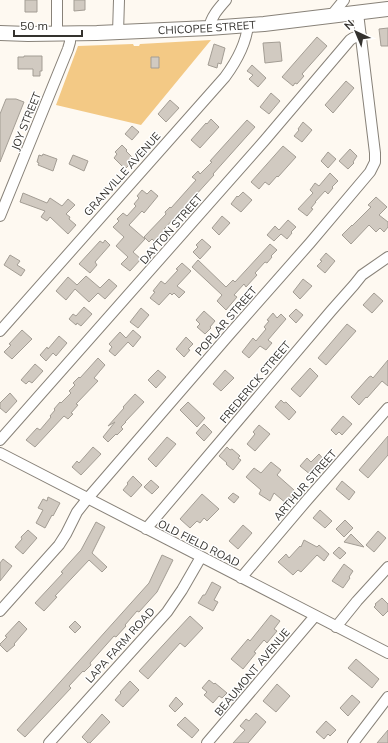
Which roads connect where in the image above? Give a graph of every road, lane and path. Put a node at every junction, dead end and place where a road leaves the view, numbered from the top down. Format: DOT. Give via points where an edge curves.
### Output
graph roads {
  1 [pos="57,0"];
  2 [pos="119,0"];
  3 [pos="226,0"];
  4 [pos="344,0"];
  5 [pos="388,9"];
  6 [pos="358,13"];
  7 [pos="331,16"];
  8 [pos="248,25"];
  9 [pos="208,28"];
  10 [pos="0,33"];
  11 [pos="118,33"];
  12 [pos="63,34"];
  13 [pos="361,35"];
  14 [pos="0,216"];
  15 [pos="388,257"];
  16 [pos="0,331"];
  17 [pos="388,408"];
  18 [pos="0,440"];
  19 [pos="0,453"];
  20 [pos="88,498"];
  21 [pos="146,529"];
  22 [pos="201,557"];
  23 [pos="388,567"];
  24 [pos="241,578"];
  25 [pos="0,611"];
  26 [pos="316,616"];
  27 [pos="336,626"];
  28 [pos="388,653"];
  29 [pos="388,697"];
  30 [pos="49,743"];
  31 [pos="207,743"];
  32 [pos="353,743"];
  1 -- 12 [label="street, JOY STREET"];
  2 -- 11 [label="street"];
  3 -- 9 [label="street" via="214,14"];
  4 -- 7 [label="street"];
  5 -- 6 [label="main road, CHICOPEE STREET"];
  6 -- 7 [label="main road, CHICOPEE STREET"];
  6 -- 13 [label="street, POPLAR STREET"];
  7 -- 8 [label="main road, CHICOPEE STREET"];
  8 -- 9 [label="main road, CHICOPEE STREET"];
  8 -- 16 [label="street, GRANVILLE AVENUE" via="242,47 225,77"];
  9 -- 11 [label="main road, CHICOPEE STREET"];
  10 -- 12 [label="main road, CHICOPEE STREET"];
  11 -- 12 [label="main road, CHICOPEE STREET"];
  12 -- 14 [label="street, JOY STREET" via="70,42 68,49"];
  13 -- 18 [label="street, DAYTON STREET" via="350,40 260,146"];
  13 -- 20 [label="street, POPLAR STREET" via="375,153 370,172"];
  15 -- 21 [label="street, FREDERICK STREET" via="362,275"];
  17 -- 24 [label="street, ARTHUR STREET"];
  19 -- 20 [label="street, OLD FIELD ROAD"];
  20 -- 21 [label="street, OLD FIELD ROAD"];
  20 -- 25 [label="street, POPLAR STREET" via="77,512 59,545"];
  21 -- 22 [label="street, OLD FIELD ROAD"];
  22 -- 24 [label="street, OLD FIELD ROAD"];
  22 -- 30 [label="street, LAPA FARM ROAD" via="167,612"];
  23 -- 27 [label="street"];
  24 -- 26 [label="street, OLD FIELD ROAD"];
  26 -- 27 [label="street, OLD FIELD ROAD"];
  26 -- 31 [label="street, BEAUMONT AVENUE"];
  27 -- 28 [label="street, OLD FIELD ROAD"];
  29 -- 32 [label="street"];
}
